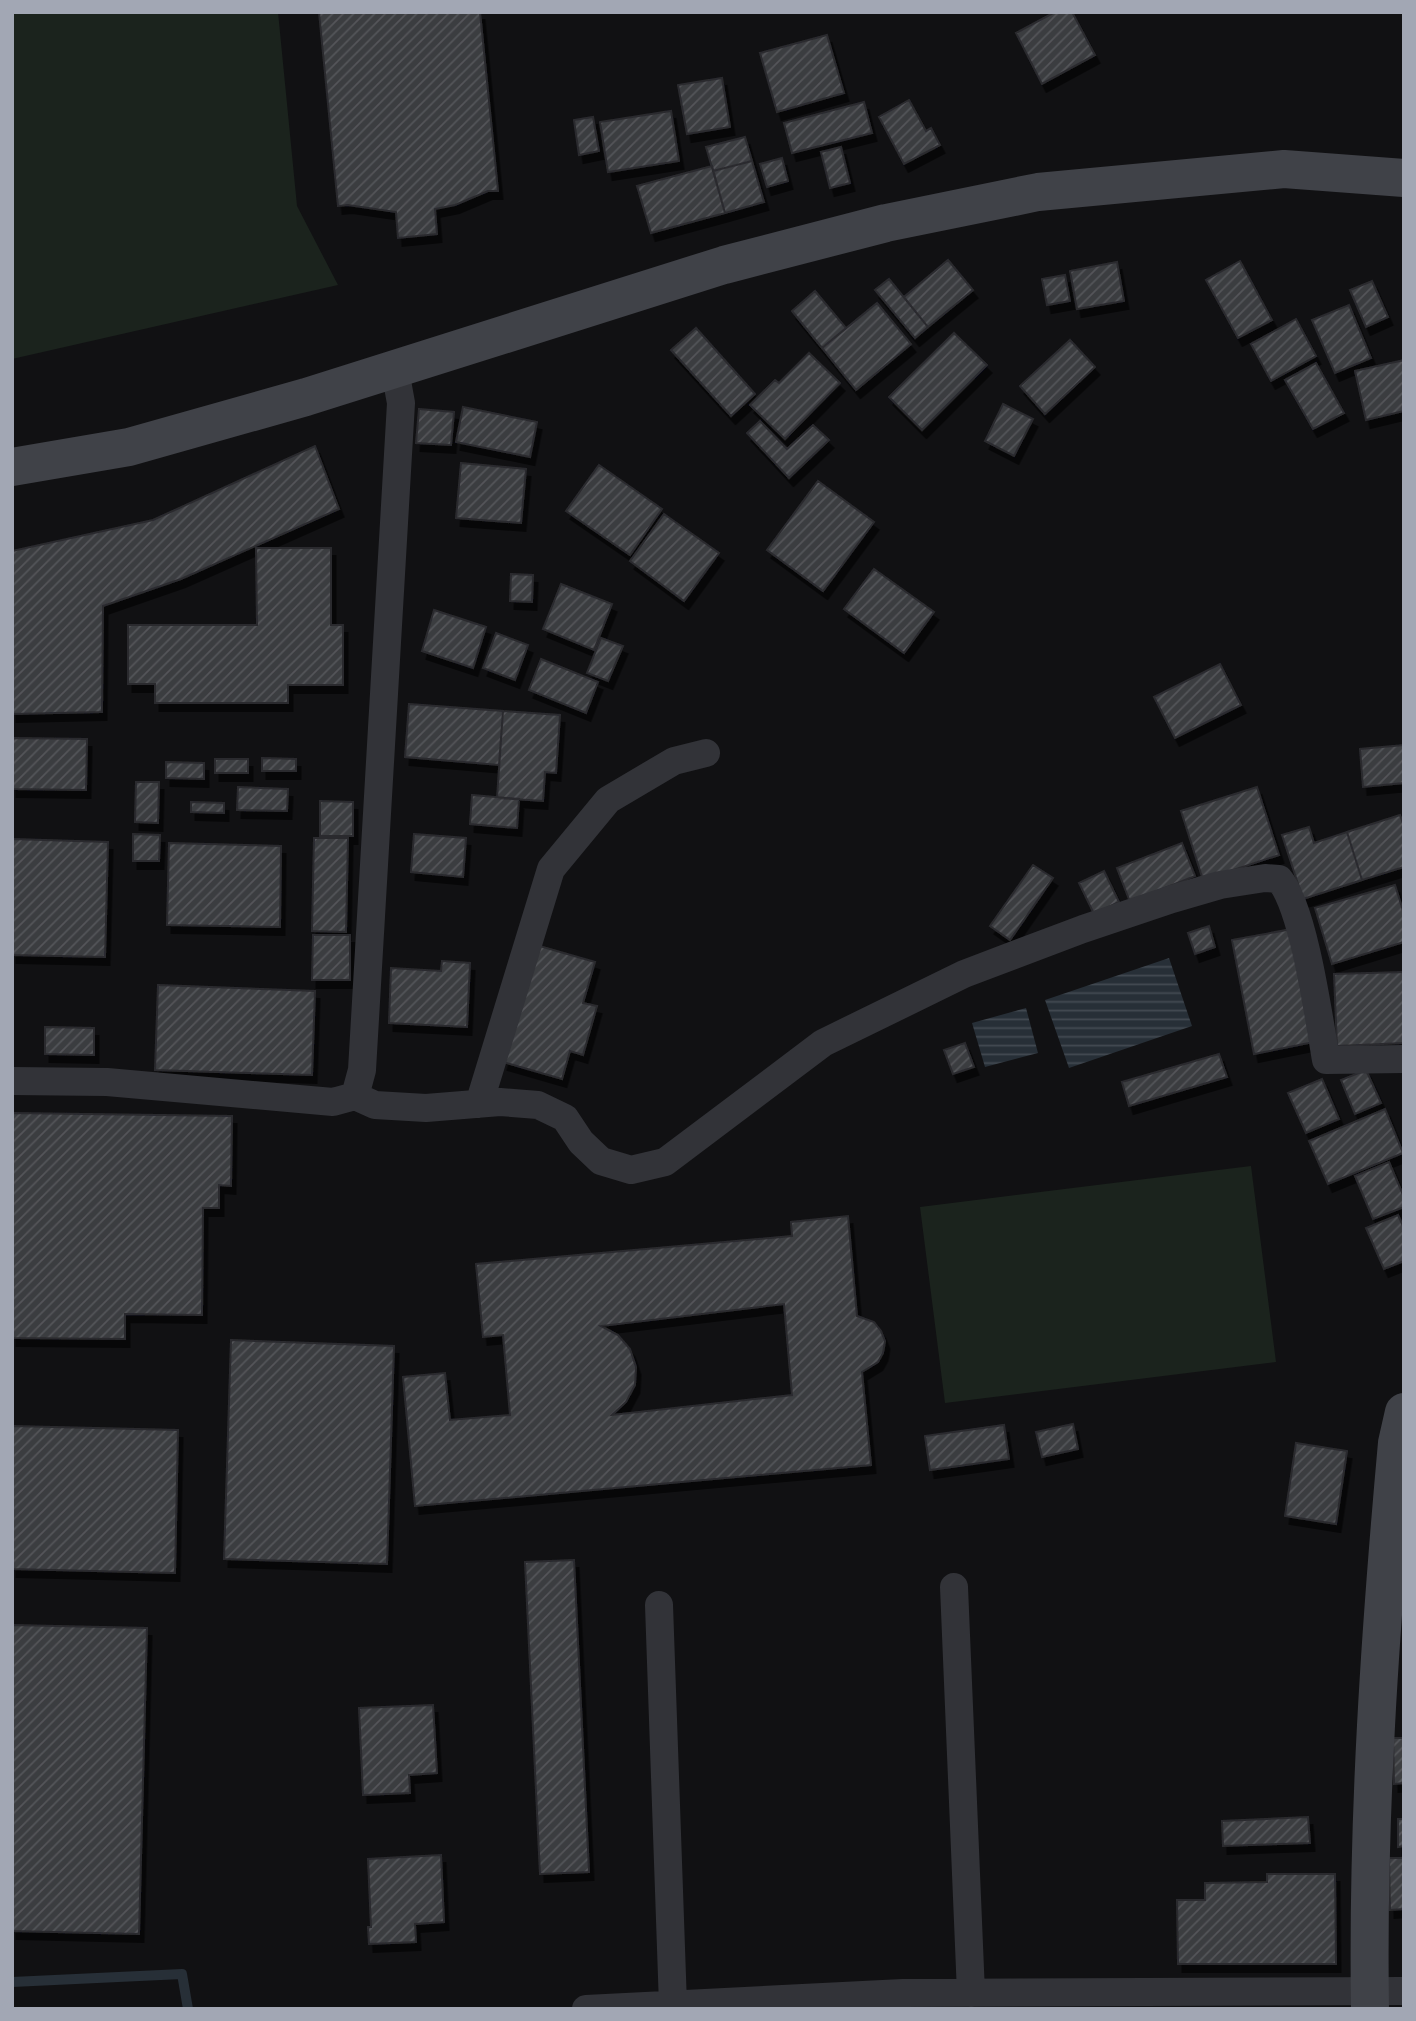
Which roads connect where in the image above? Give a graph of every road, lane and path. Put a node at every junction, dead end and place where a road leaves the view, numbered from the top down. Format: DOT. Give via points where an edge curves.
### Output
graph roads {
  1 [pos="1404,178"];
  2 [pos="395,370"];
  3 [pos="12,467"];
  4 [pos="706,752"];
  5 [pos="1404,1059"];
  6 [pos="12,1081"];
  7 [pos="355,1097"];
  8 [pos="478,1104"];
  9 [pos="1404,1412"];
  10 [pos="954,1587"];
  11 [pos="659,1605"];
  12 [pos="971,1993"];
  13 [pos="1381,1997"];
  14 [pos="893,2001"];
  15 [pos="1198,2001"];
  16 [pos="673,2005"];
  17 [pos="638,2007"];
  18 [pos="586,2009"];
  1 -- 2 [label="street" via="1284,169 1038,192 886,223 724,265"];
  2 -- 3 [label="street" via="129,447"];
  2 -- 7 [label="street" via="401,403 387,662 362,1070"];
  4 -- 8 [label="street" via="674,761 608,800 551,869"];
  5 -- 8 [label="street" via="1326,1060 1299,923 1286,887 1279,879 1265,878 1172,899 964,974 823,1043 665,1162 631,1170 601,1161 565,1118 538,1105"];
  6 -- 7 [label="street" via="107,1082 333,1102"];
  7 -- 8 [label="street" via="375,1105 426,1108"];
  9 -- 13 [label="street" via="1390,1524 1377,1703 1370,1889"];
  10 -- 12 [label="street"];
  11 -- 16 [label="street"];
  12 -- 14 [label="street"];
  12 -- 15 [label="street"];
  13 -- 15 [label="street"];
  14 -- 16 [label="street"];
  16 -- 17 [label="street"];
  17 -- 18 [label="street"];
}
